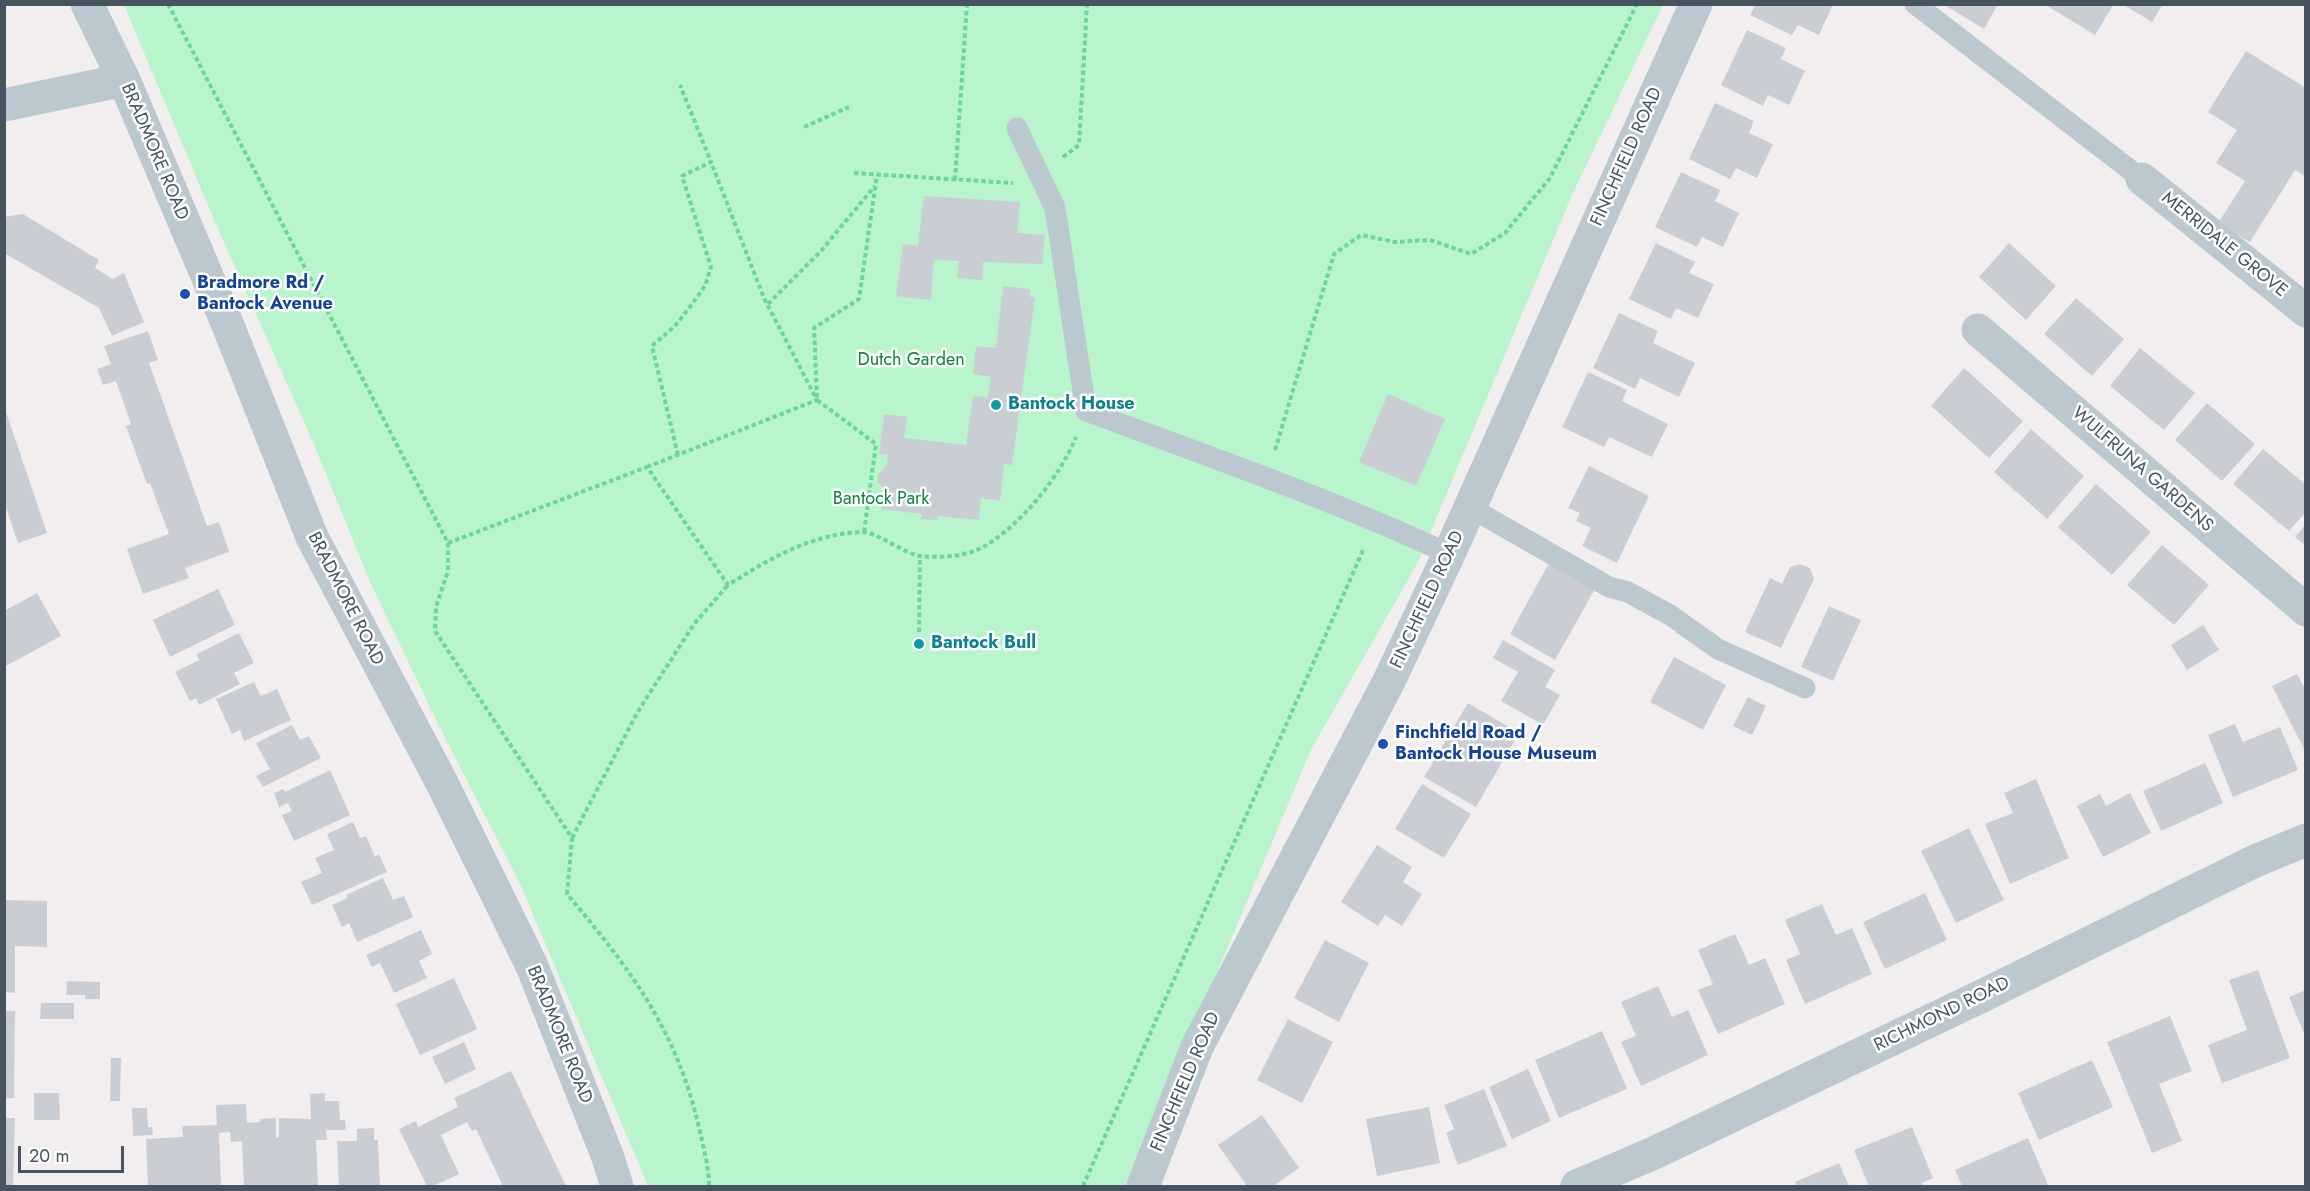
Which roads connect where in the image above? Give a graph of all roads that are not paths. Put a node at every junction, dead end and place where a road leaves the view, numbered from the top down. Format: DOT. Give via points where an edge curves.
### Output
graph roads {
  1 [pos="87,4"];
  2 [pos="1696,4"];
  3 [pos="1915,4"];
  4 [pos="124,80"];
  5 [pos="4,105"];
  6 [pos="1017,128"];
  7 [pos="2142,179"];
  8 [pos="2306,311"];
  9 [pos="1978,330"];
  10 [pos="1471,508"];
  11 [pos="1449,554"];
  12 [pos="2306,610"];
  13 [pos="1805,688"];
  14 [pos="2306,840"];
  15 [pos="617,1186"];
  16 [pos="1143,1186"];
  17 [pos="1577,1186"];
  1 -- 4 [label="street, BRADMORE ROAD"];
  2 -- 10 [label="street, FINCHFIELD ROAD"];
  3 -- 7 [label="lane"];
  4 -- 5 [label="street"];
  4 -- 15 [label="street, BRADMORE ROAD" via="312,537 442,783 532,966"];
  6 -- 11 [label="lane" via="1055,208 1086,411 1267,476"];
  7 -- 8 [label="street, MERRIDALE GROVE"];
  9 -- 12 [label="street, WULFRUNA GARDENS"];
  10 -- 11 [label="street, FINCHFIELD ROAD"];
  10 -- 13 [label="lane" via="1609,587 1628,592 1670,615 1718,649"];
  11 -- 16 [label="street, FINCHFIELD ROAD" via="1389,681 1197,1047"];
  14 -- 17 [label="street, RICHMOND ROAD" via="2255,861 1654,1153"];
}
